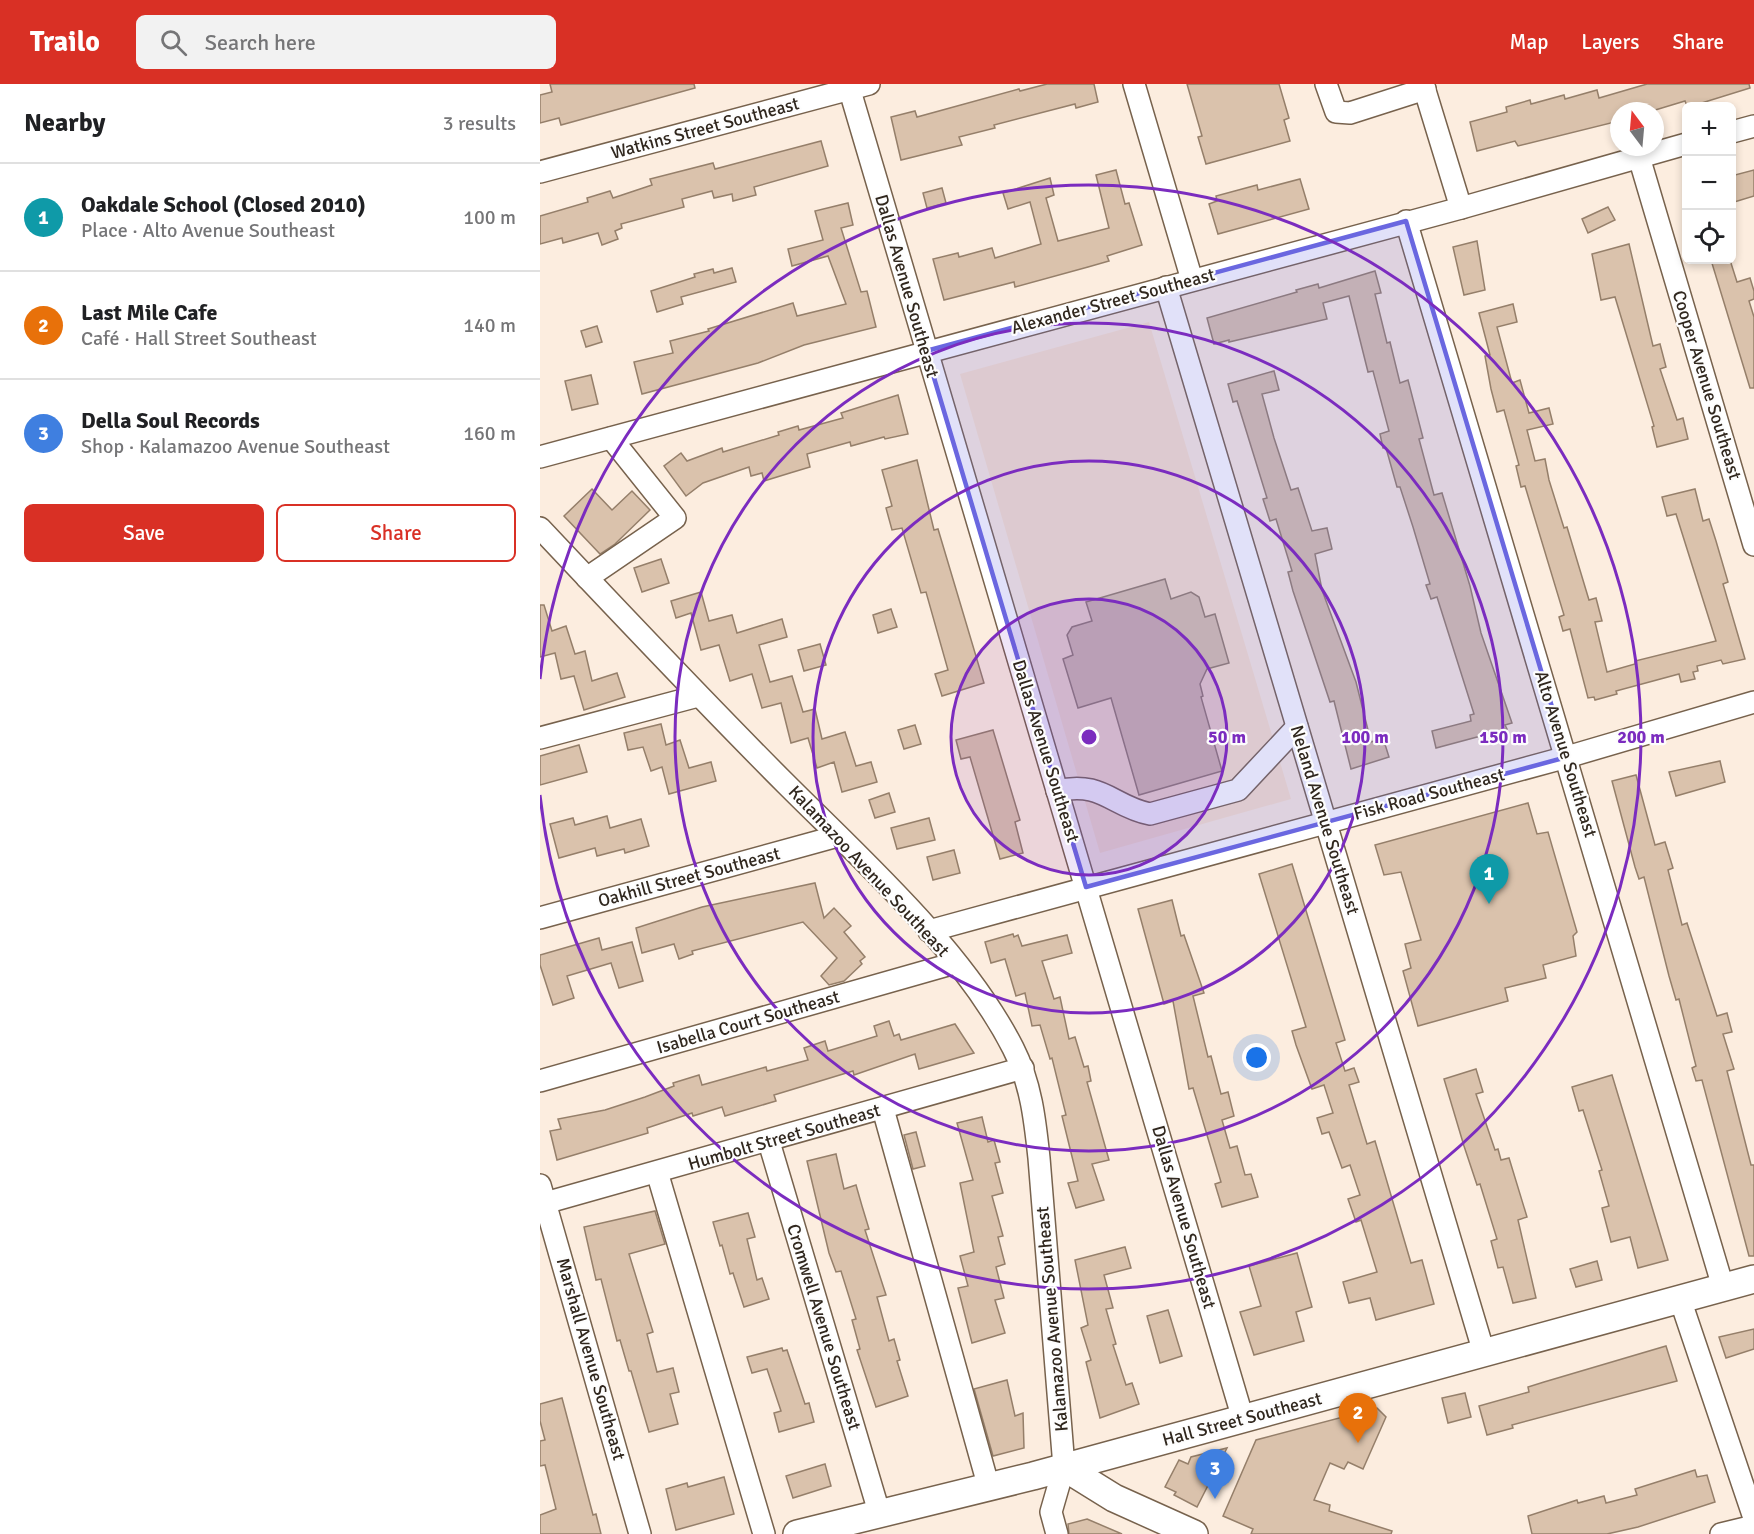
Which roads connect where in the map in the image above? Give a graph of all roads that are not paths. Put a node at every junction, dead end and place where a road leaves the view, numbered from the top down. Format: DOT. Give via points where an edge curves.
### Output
graph roads {
  1 [pos="1134,84"];
  2 [pos="1326,84"];
  3 [pos="856,86"];
  4 [pos="1424,87"];
  5 [pos="1754,126"];
  6 [pos="1736,131"];
  7 [pos="1682,145"];
  8 [pos="1639,157"];
  9 [pos="540,172"];
  10 [pos="1461,208"];
  11 [pos="1406,221"];
  12 [pos="1192,280"];
  13 [pos="1166,287"];
  14 [pos="926,351"];
  15 [pos="610,438"];
  16 [pos="540,457"];
  17 [pos="540,528"];
  18 [pos="1754,544"];
  19 [pos="587,578"];
  20 [pos="698,696"];
  21 [pos="1754,702"];
  22 [pos="1297,727"];
  23 [pos="540,738"];
  24 [pos="1567,757"];
  25 [pos="1057,791"];
  26 [pos="1325,822"];
  27 [pos="838,836"];
  28 [pos="1086,887"];
  29 [pos="540,918"];
  30 [pos="929,931"];
  31 [pos="955,963"];
  32 [pos="1023,1068"];
  33 [pos="540,1081"];
  34 [pos="883,1109"];
  35 [pos="770,1142"];
  36 [pos="657,1173"];
  37 [pos="543,1194"];
  38 [pos="549,1250"];
  39 [pos="1754,1279"];
  40 [pos="1723,1287"];
  41 [pos="1680,1299"];
  42 [pos="1484,1353"];
  43 [pos="1243,1419"];
  44 [pos="1064,1467"];
  45 [pos="989,1488"];
  46 [pos="879,1512"];
  47 [pos="1754,1518"];
  48 [pos="1754,1526"];
  49 [pos="640,1534"];
  50 [pos="764,1534"];
  51 [pos="797,1534"];
  52 [pos="1057,1534"];
  53 [pos="1194,1534"];
  54 [pos="1721,1534"];
  1 -- 12 [label="street"];
  2 -- 4 [label="street" via="1336,112 1350,113"];
  3 -- 9 [label="street, Watkins Street Southeast"];
  3 -- 14 [label="street, Dallas Avenue Southeast"];
  4 -- 10 [label="street"];
  5 -- 6 [label="street"];
  7 -- 8 [label="street, Alexander Street Southeast"];
  8 -- 10 [label="street, Alexander Street Southeast"];
  8 -- 18 [label="street, Cooper Avenue Southeast"];
  10 -- 11 [label="street, Alexander Street Southeast"];
  11 -- 12 [label="street, Alexander Street Southeast"];
  11 -- 24 [label="street, Alto Avenue Southeast"];
  12 -- 13 [label="street, Alexander Street Southeast"];
  13 -- 14 [label="street, Alexander Street Southeast"];
  13 -- 22 [label="street, Neland Avenue Southeast"];
  14 -- 15 [label="street, Alexander Street Southeast"];
  14 -- 25 [label="street, Dallas Avenue Southeast"];
  15 -- 16 [label="street, Alexander Street Southeast"];
  15 -- 19 [label="street" via="675,518"];
  17 -- 19 [label="street, Kalamazoo Avenue Southeast"];
  19 -- 20 [label="street, Kalamazoo Avenue Southeast"];
  20 -- 23 [label="street"];
  20 -- 27 [label="street, Kalamazoo Avenue Southeast"];
  21 -- 24 [label="street, Fisk Road Southeast"];
  22 -- 25 [label="street" via="1238,790 1150,814 1092,789"];
  22 -- 26 [label="street, Neland Avenue Southeast"];
  24 -- 26 [label="street, Fisk Road Southeast"];
  24 -- 40 [label="street, Alto Avenue Southeast"];
  25 -- 28 [label="street, Dallas Avenue Southeast"];
  26 -- 28 [label="street, Fisk Road Southeast"];
  26 -- 42 [label="street, Neland Avenue Southeast"];
  27 -- 29 [label="street, Oakhill Street Southeast"];
  27 -- 30 [label="street, Kalamazoo Avenue Southeast"];
  28 -- 30 [label="street, Fisk Road Southeast"];
  28 -- 43 [label="street, Dallas Avenue Southeast"];
  30 -- 31 [label="street, Kalamazoo Avenue Southeast"];
  31 -- 32 [label="street, Kalamazoo Avenue Southeast" via="1002,1029"];
  31 -- 33 [label="street, Isabella Court Southeast"];
  32 -- 34 [label="street, Humbolt Street Southeast"];
  32 -- 44 [label="street, Kalamazoo Avenue Southeast" via="1039,1158"];
  34 -- 35 [label="street, Humbolt Street Southeast"];
  34 -- 45 [label="street"];
  35 -- 36 [label="street, Humbolt Street Southeast"];
  35 -- 46 [label="street, Cromwell Avenue Southeast"];
  36 -- 37 [label="street, Humbolt Street Southeast"];
  36 -- 50 [label="street"];
  37 -- 38 [label="street, Marshall Avenue Southeast"];
  38 -- 49 [label="street, Marshall Avenue Southeast"];
  39 -- 40 [label="main road, Hall Street Southeast"];
  40 -- 41 [label="main road, Hall Street Southeast"];
  41 -- 42 [label="main road, Hall Street Southeast"];
  41 -- 47 [label="street"];
  42 -- 43 [label="main road, Hall Street Southeast"];
  43 -- 44 [label="main road, Hall Street Southeast"];
  44 -- 45 [label="main road, Hall Street Southeast"];
  44 -- 52 [label="street" via="1051,1512"];
  44 -- 53 [label="main road" via="1114,1498"];
  45 -- 46 [label="main road, Hall Street Southeast"];
  46 -- 51 [label="main road, Hall Street Southeast"];
  48 -- 54 [label="street"];
}
